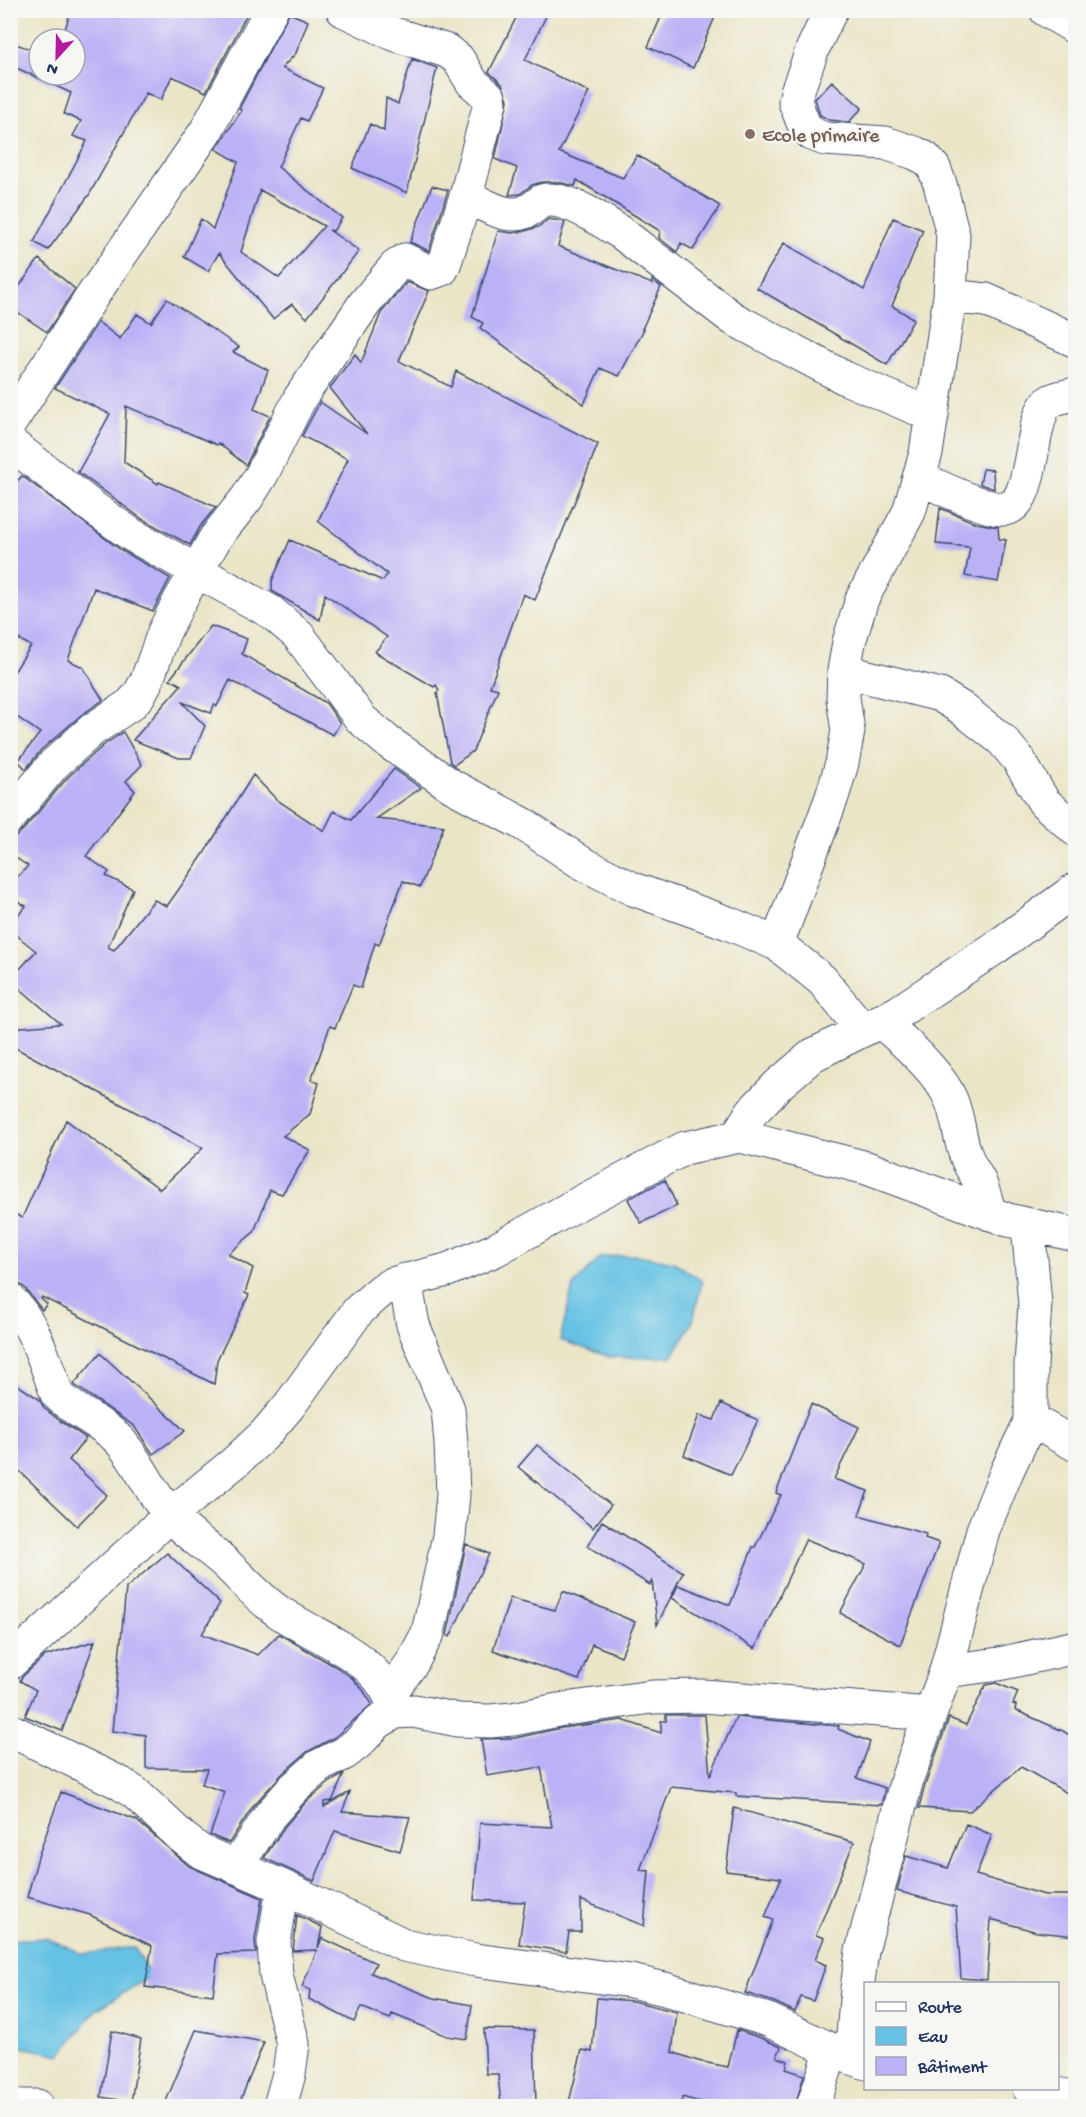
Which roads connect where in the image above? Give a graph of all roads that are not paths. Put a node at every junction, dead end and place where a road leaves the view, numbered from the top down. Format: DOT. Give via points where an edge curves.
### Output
graph roads {
  1 [pos="271,10"];
  2 [pos="343,10"];
  3 [pos="831,10"];
  4 [pos="1046,10"];
  5 [pos="1076,28"];
  6 [pos="466,196"];
  7 [pos="950,296"];
  8 [pos="1076,341"];
  9 [pos="1076,394"];
  10 [pos="932,415"];
  11 [pos="10,423"];
  12 [pos="10,443"];
  13 [pos="919,478"];
  14 [pos="196,571"];
  15 [pos="844,670"];
  16 [pos="10,817"];
  17 [pos="1076,830"];
  18 [pos="1076,888"];
  19 [pos="777,944"];
  20 [pos="871,1025"];
  21 [pos="740,1136"];
  22 [pos="990,1214"];
  23 [pos="1028,1225"];
  24 [pos="1076,1235"];
  25 [pos="405,1280"];
  26 [pos="10,1300"];
  27 [pos="1031,1420"];
  28 [pos="1076,1445"];
  29 [pos="170,1515"];
  30 [pos="1076,1647"];
  31 [pos="10,1663"];
  32 [pos="946,1671"];
  33 [pos="392,1703"];
  34 [pos="930,1714"];
  35 [pos="10,1730"];
  36 [pos="236,1868"];
  37 [pos="283,1887"];
  38 [pos="850,2057"];
  39 [pos="1038,2090"];
  40 [pos="1076,2098"];
  41 [pos="18,2106"];
  42 [pos="37,2106"];
  43 [pos="280,2106"];
  44 [pos="813,2106"];
  1 -- 11 [label="street" via="206,131"];
  2 -- 6 [label="street" via="394,34 447,51 489,97"];
  3 -- 7 [label="street" via="797,92 795,102 801,118 812,134 825,139 885,143 925,158 934,168 953,235"];
  4 -- 5 [label="street"];
  6 -- 10 [label="street" via="516,215 547,200 572,206 624,235 732,318 844,378"];
  6 -- 14 [label="street" via="442,268 431,273 405,260 375,289 300,398 262,474"];
  7 -- 8 [label="street" via="986,300"];
  7 -- 10 [label="street"];
  9 -- 13 [label="street" via="1056,398 1046,405 1032,447 1024,492 1010,506 1002,509 981,503"];
  10 -- 13 [label="street"];
  12 -- 14 [label="street" via="132,535"];
  13 -- 15 [label="street" via="904,522 862,599"];
  14 -- 16 [label="street" via="164,632 139,695 58,759"];
  14 -- 19 [label="street" via="284,622 361,719 452,786 633,889"];
  15 -- 17 [label="street" via="940,695 961,708 1002,740 1044,802"];
  15 -- 19 [label="street" via="848,730 842,763"];
  18 -- 20 [label="street" via="995,948 897,1013"];
  19 -- 20 [label="street"];
  20 -- 21 [label="street" via="800,1065 752,1112"];
  20 -- 22 [label="street" via="910,1047 950,1097 962,1144"];
  21 -- 22 [label="street" via="867,1168"];
  21 -- 25 [label="street" via="686,1148 495,1250 447,1270"];
  22 -- 23 [label="street"];
  23 -- 24 [label="street"];
  23 -- 27 [label="street" via="1035,1304"];
  25 -- 29 [label="street" via="382,1290 358,1311 276,1422 234,1463"];
  25 -- 33 [label="street" via="413,1325 448,1409 453,1495 449,1536 428,1633"];
  26 -- 29 [label="street" via="31,1328 57,1394 117,1438"];
  27 -- 28 [label="street"];
  27 -- 32 [label="street" via="983,1530"];
  29 -- 31 [label="street"];
  29 -- 33 [label="street" via="268,1605 362,1663 380,1679"];
  30 -- 32 [label="street"];
  32 -- 34 [label="street"];
  33 -- 34 [label="street" via="458,1720 490,1721 652,1697 703,1696"];
  33 -- 36 [label="street" via="359,1742 319,1766 294,1788 270,1815"];
  34 -- 38 [label="street" via="907,1779 862,1951"];
  35 -- 36 [label="street" via="120,1783 191,1844"];
  36 -- 37 [label="street"];
  37 -- 38 [label="street" via="404,1945 665,1989 768,2020"];
  37 -- 43 [label="street" via="274,1942 276,1975 293,2044"];
  38 -- 44 [label="street"];
  39 -- 40 [label="street"];
  41 -- 42 [label="street"];
}
